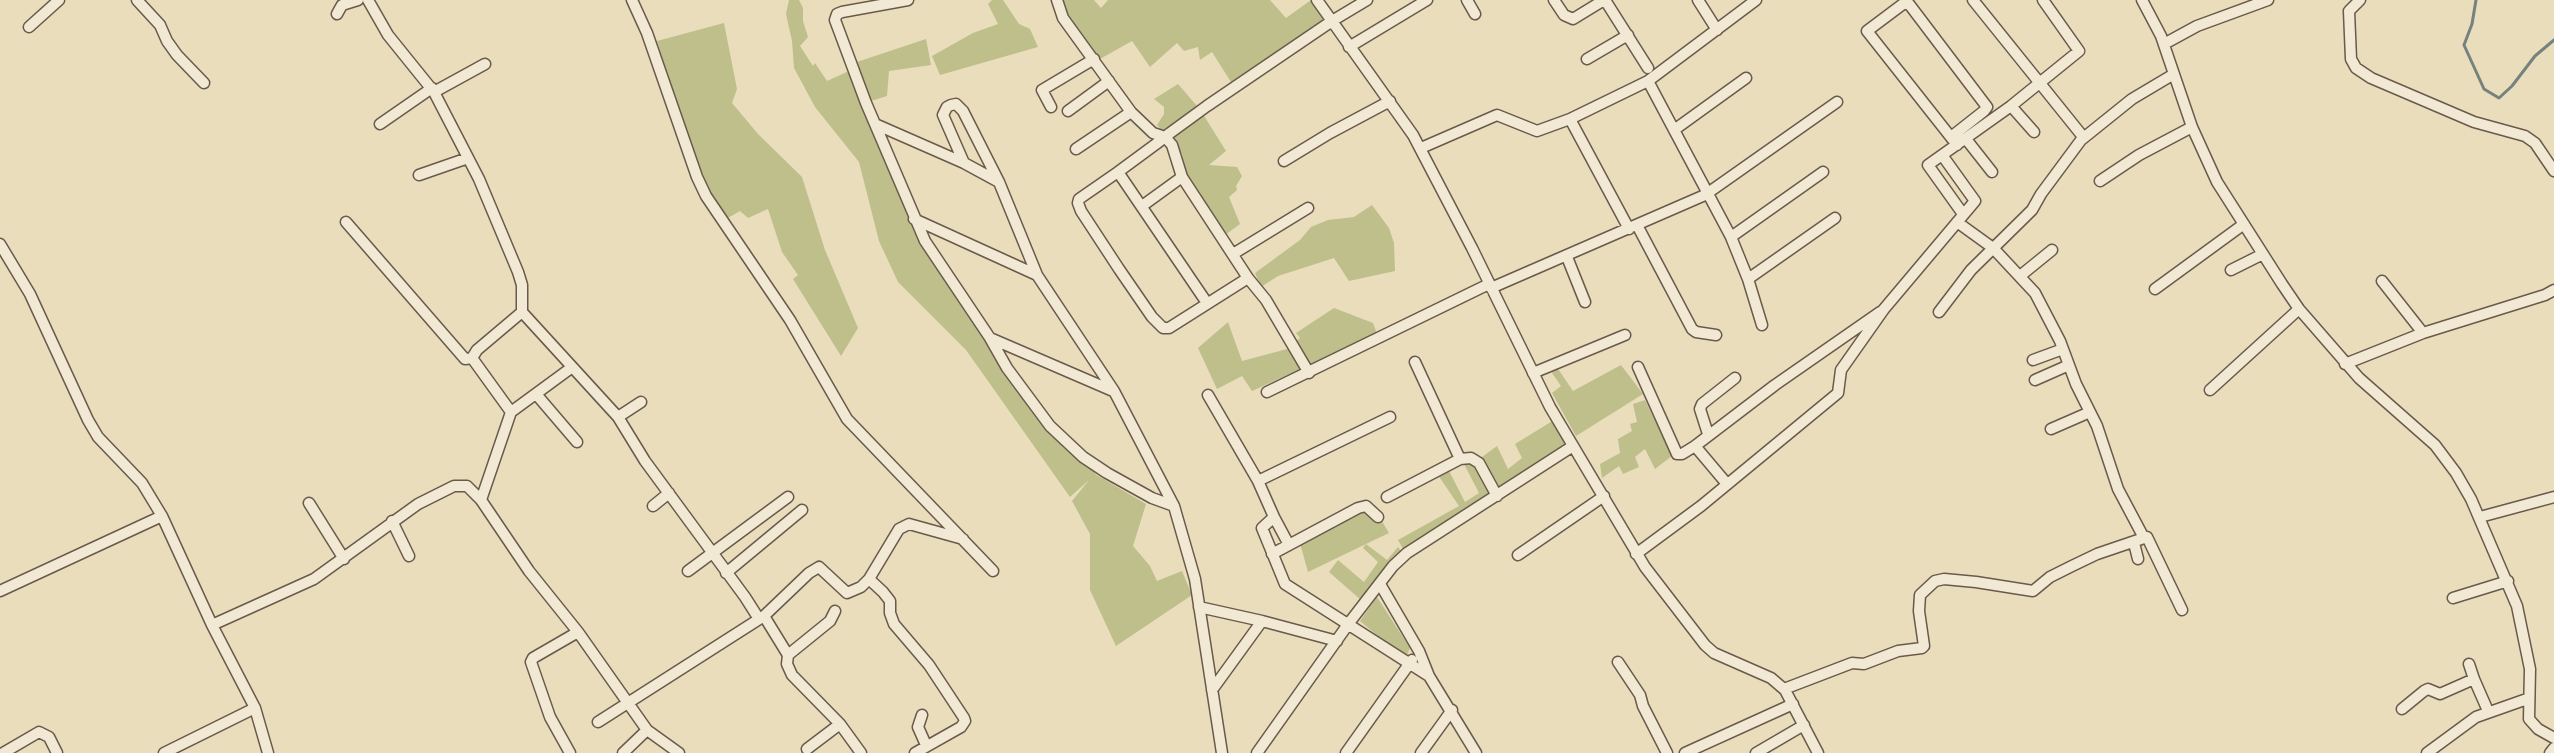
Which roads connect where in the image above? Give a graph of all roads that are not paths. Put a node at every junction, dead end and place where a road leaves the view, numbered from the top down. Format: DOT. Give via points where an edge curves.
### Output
graph roads {
  1 [pos="59,0"];
  2 [pos="137,0"];
  3 [pos="358,0"];
  4 [pos="368,0"];
  5 [pos="632,0"];
  6 [pos="908,0"];
  7 [pos="1057,0"];
  8 [pos="1317,0"];
  9 [pos="1367,0"];
  10 [pos="1427,0"];
  11 [pos="1467,0"];
  12 [pos="1554,0"];
  13 [pos="1604,0"];
  14 [pos="1698,0"];
  15 [pos="1756,0"];
  16 [pos="1973,0"];
  17 [pos="2043,0"];
  18 [pos="2142,0"];
  19 [pos="2268,0"];
  20 [pos="2360,0"];
  21 [pos="337,14"];
  22 [pos="1475,14"];
  23 [pos="1332,21"];
  24 [pos="29,27"];
  25 [pos="1717,30"];
  26 [pos="1628,35"];
  27 [pos="2164,44"];
  28 [pos="1349,47"];
  29 [pos="1094,59"];
  30 [pos="1587,59"];
  31 [pos="485,64"];
  32 [pos="1648,68"];
  33 [pos="2174,74"];
  34 [pos="1746,78"];
  35 [pos="1109,81"];
  36 [pos="1648,81"];
  37 [pos="204,83"];
  38 [pos="2038,83"];
  39 [pos="433,90"];
  40 [pos="1390,101"];
  41 [pos="1837,102"];
  42 [pos="2011,106"];
  43 [pos="1051,107"];
  44 [pos="1068,111"];
  45 [pos="1131,112"];
  46 [pos="1570,119"];
  47 [pos="381,124"];
  48 [pos="875,124"];
  49 [pos="2192,127"];
  50 [pos="1674,130"];
  51 [pos="2034,132"];
  52 [pos="2080,133"];
  53 [pos="1167,135"];
  54 [pos="1958,140"];
  55 [pos="1421,148"];
  56 [pos="1076,149"];
  57 [pos="1942,155"];
  58 [pos="468,158"];
  59 [pos="1284,162"];
  60 [pos="964,163"];
  61 [pos="2554,171"];
  62 [pos="1118,172"];
  63 [pos="1823,172"];
  64 [pos="1992,172"];
  65 [pos="419,175"];
  66 [pos="1182,177"];
  67 [pos="2100,181"];
  68 [pos="999,182"];
  69 [pos="1709,193"];
  70 [pos="1142,206"];
  71 [pos="1308,208"];
  72 [pos="1835,218"];
  73 [pos="1960,218"];
  74 [pos="914,219"];
  75 [pos="346,222"];
  76 [pos="2244,224"];
  77 [pos="1633,227"];
  78 [pos="1731,237"];
  79 [pos="0,244"];
  80 [pos="1994,248"];
  81 [pos="2052,250"];
  82 [pos="1233,254"];
  83 [pos="2263,254"];
  84 [pos="1567,257"];
  85 [pos="2232,270"];
  86 [pos="1037,275"];
  87 [pos="2020,276"];
  88 [pos="1248,278"];
  89 [pos="1748,279"];
  90 [pos="2382,281"];
  91 [pos="1490,286"];
  92 [pos="2155,288"];
  93 [pos="2554,290"];
  94 [pos="1585,302"];
  95 [pos="1207,303"];
  96 [pos="1884,309"];
  97 [pos="2299,309"];
  98 [pos="522,312"];
  99 [pos="1939,312"];
  100 [pos="1762,325"];
  101 [pos="2422,333"];
  102 [pos="1624,334"];
  103 [pos="1716,335"];
  104 [pos="990,338"];
  105 [pos="2063,349"];
  106 [pos="472,358"];
  107 [pos="2033,360"];
  108 [pos="1415,362"];
  109 [pos="2345,364"];
  110 [pos="2070,365"];
  111 [pos="571,368"];
  112 [pos="1638,368"];
  113 [pos="1309,373"];
  114 [pos="1533,373"];
  115 [pos="1735,378"];
  116 [pos="2035,380"];
  117 [pos="2210,390"];
  118 [pos="1114,391"];
  119 [pos="1266,392"];
  120 [pos="536,394"];
  121 [pos="1208,395"];
  122 [pos="641,402"];
  123 [pos="511,412"];
  124 [pos="2090,412"];
  125 [pos="618,417"];
  126 [pos="1390,417"];
  127 [pos="2051,429"];
  128 [pos="1708,435"];
  129 [pos="577,442"];
  130 [pos="1573,446"];
  131 [pos="1695,446"];
  132 [pos="1460,459"];
  133 [pos="1258,481"];
  134 [pos="1727,484"];
  135 [pos="669,493"];
  136 [pos="1497,496"];
  137 [pos="1604,496"];
  138 [pos="788,497"];
  139 [pos="1387,497"];
  140 [pos="2554,497"];
  141 [pos="482,500"];
  142 [pos="309,502"];
  143 [pos="653,506"];
  144 [pos="1174,506"];
  145 [pos="802,510"];
  146 [pos="162,516"];
  147 [pos="1274,517"];
  148 [pos="1378,517"];
  149 [pos="2480,517"];
  150 [pos="392,521"];
  151 [pos="964,539"];
  152 [pos="2139,541"];
  153 [pos="1289,545"];
  154 [pos="711,554"];
  155 [pos="1272,554"];
  156 [pos="1636,554"];
  157 [pos="1518,555"];
  158 [pos="409,556"];
  159 [pos="344,559"];
  160 [pos="2138,559"];
  161 [pos="688,571"];
  162 [pos="993,571"];
  163 [pos="726,573"];
  164 [pos="869,579"];
  165 [pos="2508,581"];
  166 [pos="1380,584"];
  167 [pos="0,591"];
  168 [pos="2453,598"];
  169 [pos="1199,607"];
  170 [pos="2182,610"];
  171 [pos="835,611"];
  172 [pos="761,618"];
  173 [pos="1262,621"];
  174 [pos="1349,623"];
  175 [pos="212,625"];
  176 [pos="578,632"];
  177 [pos="1337,641"];
  178 [pos="1419,651"];
  179 [pos="788,654"];
  180 [pos="1618,662"];
  181 [pos="1409,664"];
  182 [pos="2469,664"];
  183 [pos="1429,676"];
  184 [pos="2474,678"];
  185 [pos="1784,689"];
  186 [pos="1212,690"];
  187 [pos="2528,699"];
  188 [pos="628,704"];
  189 [pos="1793,704"];
  190 [pos="255,708"];
  191 [pos="2402,709"];
  192 [pos="1452,710"];
  193 [pos="2488,711"];
  194 [pos="922,715"];
  195 [pos="598,722"];
  196 [pos="840,724"];
  197 [pos="1804,725"];
  198 [pos="647,730"];
  199 [pos="2554,738"];
  200 [pos="926,745"];
  201 [pos="2554,748"];
  202 [pos="807,749"];
  203 [pos="1816,750"];
  204 [pos="626,752"];
  205 [pos="859,752"];
  206 [pos="3,753"];
  207 [pos="57,753"];
  208 [pos="164,753"];
  209 [pos="268,753"];
  210 [pos="570,753"];
  211 [pos="679,753"];
  212 [pos="915,753"];
  213 [pos="1222,753"];
  214 [pos="1257,753"];
  215 [pos="1346,753"];
  216 [pos="1421,753"];
  217 [pos="1476,753"];
  218 [pos="1667,753"];
  219 [pos="1685,753"];
  220 [pos="1756,753"];
  221 [pos="1804,753"];
  222 [pos="2427,753"];
  223 [pos="2550,753"];
  1 -- 24 [label="street"];
  2 -- 37 [label="street" via="160,25 177,55"];
  3 -- 21 [label="street" via="342,5"];
  4 -- 39 [label="street" via="388,34"];
  5 -- 151 [label="street" via="661,68 697,177 712,205 790,320 847,419"];
  6 -- 48 [label="street" via="837,14 838,31"];
  7 -- 29 [label="street" via="1064,18"];
  8 -- 23 [label="street"];
  9 -- 23 [label="street"];
  10 -- 28 [label="street"];
  11 -- 22 [label="street"];
  12 -- 13 [label="street" via="1564,15 1573,19"];
  13 -- 26 [label="street"];
  14 -- 25 [label="street"];
  15 -- 25 [label="street"];
  16 -- 38 [label="street"];
  17 -- 38 [label="street" via="2079,51"];
  18 -- 27 [label="street"];
  19 -- 27 [label="street"];
  20 -- 61 [label="street" via="2349,11 2351,59 2356,68 2474,122 2525,136 2535,143"];
  23 -- 28 [label="street"];
  23 -- 53 [label="street"];
  25 -- 36 [label="street"];
  26 -- 30 [label="street"];
  26 -- 32 [label="street"];
  27 -- 33 [label="street"];
  28 -- 40 [label="street"];
  29 -- 35 [label="street"];
  29 -- 43 [label="street" via="1042,90"];
  31 -- 39 [label="street"];
  33 -- 49 [label="street"];
  33 -- 80 [label="street" via="2132,99 2081,140 2031,210"];
  34 -- 50 [label="street"];
  35 -- 44 [label="street"];
  35 -- 45 [label="street"];
  36 -- 46 [label="street"];
  36 -- 50 [label="street"];
  38 -- 42 [label="street"];
  38 -- 52 [label="street"];
  39 -- 47 [label="street"];
  39 -- 58 [label="street"];
  40 -- 55 [label="street"];
  40 -- 59 [label="street"];
  41 -- 69 [label="street"];
  42 -- 51 [label="street"];
  42 -- 54 [label="street"];
  45 -- 53 [label="street" via="1153,133"];
  45 -- 56 [label="street"];
  46 -- 55 [label="street" via="1537,131 1497,115"];
  46 -- 77 [label="street"];
  48 -- 60 [label="street"];
  48 -- 74 [label="street"];
  49 -- 67 [label="street"];
  49 -- 76 [label="street" via="2217,182"];
  50 -- 69 [label="street"];
  53 -- 62 [label="street"];
  53 -- 66 [label="street"];
  54 -- 54 [label="street" via="1987,106 1909,4 1903,4 1867,31"];
  54 -- 57 [label="street"];
  54 -- 64 [label="street"];
  55 -- 91 [label="street"];
  57 -- 73 [label="street" via="1928,165"];
  57 -- 73 [label="street" via="1975,201"];
  58 -- 65 [label="street"];
  58 -- 98 [label="street" via="516,266 522,285"];
  60 -- 68 [label="street"];
  60 -- 68 [label="street" via="943,115 947,107 956,104"];
  62 -- 70 [label="street"];
  62 -- 95 [label="street" via="1078,203 1119,269 1163,328 1175,325"];
  63 -- 78 [label="street"];
  66 -- 70 [label="street"];
  66 -- 82 [label="street"];
  68 -- 86 [label="street"];
  69 -- 77 [label="street"];
  69 -- 78 [label="street"];
  70 -- 95 [label="street"];
  71 -- 82 [label="street"];
  72 -- 89 [label="street"];
  73 -- 80 [label="street"];
  73 -- 96 [label="street"];
  74 -- 86 [label="street"];
  74 -- 104 [label="street"];
  75 -- 106 [label="street" via="465,358"];
  76 -- 83 [label="street"];
  76 -- 92 [label="street"];
  77 -- 84 [label="street"];
  77 -- 103 [label="street" via="1692,329"];
  78 -- 89 [label="street"];
  79 -- 146 [label="street" via="30,294 98,437 142,483"];
  80 -- 87 [label="street"];
  80 -- 99 [label="street" via="1971,270"];
  81 -- 87 [label="street"];
  82 -- 88 [label="street"];
  83 -- 85 [label="street"];
  83 -- 97 [label="street"];
  84 -- 91 [label="street"];
  84 -- 94 [label="street"];
  86 -- 118 [label="street"];
  87 -- 105 [label="street" via="2035,293"];
  88 -- 95 [label="street"];
  88 -- 113 [label="street" via="1266,300"];
  89 -- 100 [label="street"];
  90 -- 101 [label="street"];
  91 -- 113 [label="street"];
  91 -- 114 [label="street"];
  93 -- 101 [label="street"];
  96 -- 128 [label="street"];
  96 -- 134 [label="street" via="1841,370 1840,389 1834,397"];
  97 -- 109 [label="street"];
  97 -- 117 [label="street"];
  98 -- 106 [label="street"];
  98 -- 111 [label="street"];
  101 -- 109 [label="street"];
  102 -- 114 [label="street"];
  104 -- 118 [label="street"];
  104 -- 144 [label="street" via="1026,394 1068,444 1107,473"];
  105 -- 107 [label="street"];
  105 -- 110 [label="street"];
  106 -- 123 [label="street"];
  108 -- 132 [label="street"];
  109 -- 149 [label="street" via="2435,445"];
  110 -- 116 [label="street"];
  110 -- 124 [label="street"];
  111 -- 120 [label="street"];
  111 -- 125 [label="street"];
  112 -- 131 [label="street" via="1677,454"];
  113 -- 119 [label="street"];
  114 -- 130 [label="street"];
  115 -- 128 [label="street" via="1702,404"];
  118 -- 144 [label="street"];
  120 -- 123 [label="street"];
  120 -- 129 [label="street"];
  121 -- 133 [label="street"];
  122 -- 125 [label="street"];
  123 -- 141 [label="street"];
  124 -- 127 [label="street"];
  124 -- 152 [label="street"];
  125 -- 135 [label="street"];
  126 -- 133 [label="street"];
  128 -- 131 [label="street"];
  130 -- 136 [label="street"];
  130 -- 137 [label="street"];
  131 -- 134 [label="street"];
  132 -- 136 [label="street" via="1471,458 1479,463"];
  132 -- 139 [label="street"];
  133 -- 147 [label="street"];
  134 -- 156 [label="street"];
  135 -- 143 [label="street"];
  135 -- 154 [label="street"];
  136 -- 166 [label="street" via="1407,553"];
  137 -- 156 [label="street"];
  137 -- 157 [label="street"];
  138 -- 154 [label="street"];
  140 -- 149 [label="street"];
  141 -- 150 [label="street" via="467,486 454,486"];
  141 -- 176 [label="street" via="528,571"];
  142 -- 159 [label="street"];
  144 -- 169 [label="street"];
  145 -- 163 [label="street"];
  146 -- 167 [label="street"];
  146 -- 175 [label="street"];
  147 -- 153 [label="street"];
  147 -- 155 [label="street" via="1262,528"];
  148 -- 153 [label="street" via="1366,506"];
  149 -- 165 [label="street"];
  150 -- 158 [label="street"];
  150 -- 159 [label="street"];
  151 -- 162 [label="street"];
  151 -- 164 [label="street" via="909,524 899,530"];
  152 -- 160 [label="street"];
  152 -- 170 [label="street" via="2148,537"];
  152 -- 185 [label="street" via="2097,554 2050,577 2033,591 1976,582 1935,581 1920,595 1922,648 1898,651 1864,664 1852,663"];
  153 -- 155 [label="street"];
  154 -- 161 [label="street"];
  154 -- 163 [label="street"];
  155 -- 174 [label="street" via="1294,592"];
  156 -- 185 [label="street" via="1705,645 1771,678"];
  159 -- 175 [label="street" via="315,579"];
  163 -- 172 [label="street"];
  164 -- 172 [label="street" via="847,593 822,568 816,567"];
  164 -- 200 [label="street" via="888,598 894,624 925,660 964,718 961,727"];
  165 -- 168 [label="street"];
  165 -- 187 [label="street" via="2527,650"];
  166 -- 174 [label="street"];
  166 -- 178 [label="street"];
  169 -- 173 [label="street"];
  169 -- 186 [label="street"];
  171 -- 179 [label="street" via="830,621"];
  172 -- 179 [label="street"];
  172 -- 188 [label="street"];
  173 -- 177 [label="street"];
  173 -- 186 [label="street"];
  174 -- 177 [label="street"];
  174 -- 181 [label="street"];
  175 -- 190 [label="street"];
  176 -- 188 [label="street"];
  176 -- 210 [label="street" via="531,662 554,724"];
  177 -- 214 [label="street"];
  178 -- 181 [label="street"];
  178 -- 183 [label="street"];
  179 -- 196 [label="street" via="792,675"];
  180 -- 218 [label="street" via="1640,695"];
  181 -- 183 [label="street"];
  181 -- 215 [label="street"];
  182 -- 184 [label="street"];
  183 -- 192 [label="street"];
  184 -- 191 [label="street" via="2440,694 2428,689"];
  184 -- 193 [label="street"];
  185 -- 189 [label="street"];
  186 -- 213 [label="street"];
  187 -- 193 [label="street"];
  187 -- 199 [label="street" via="2529,719"];
  188 -- 195 [label="street"];
  188 -- 198 [label="street"];
  189 -- 197 [label="street"];
  189 -- 219 [label="street"];
  190 -- 208 [label="street"];
  190 -- 209 [label="street"];
  192 -- 216 [label="street"];
  192 -- 217 [label="street"];
  193 -- 222 [label="street"];
  194 -- 200 [label="street" via="918,727"];
  196 -- 202 [label="street"];
  196 -- 205 [label="street"];
  197 -- 203 [label="street"];
  197 -- 220 [label="street"];
  198 -- 204 [label="street"];
  198 -- 211 [label="street"];
  200 -- 212 [label="street"];
  201 -- 223 [label="street"];
  203 -- 221 [label="street"];
  206 -- 207 [label="street" via="43,732"];
}
